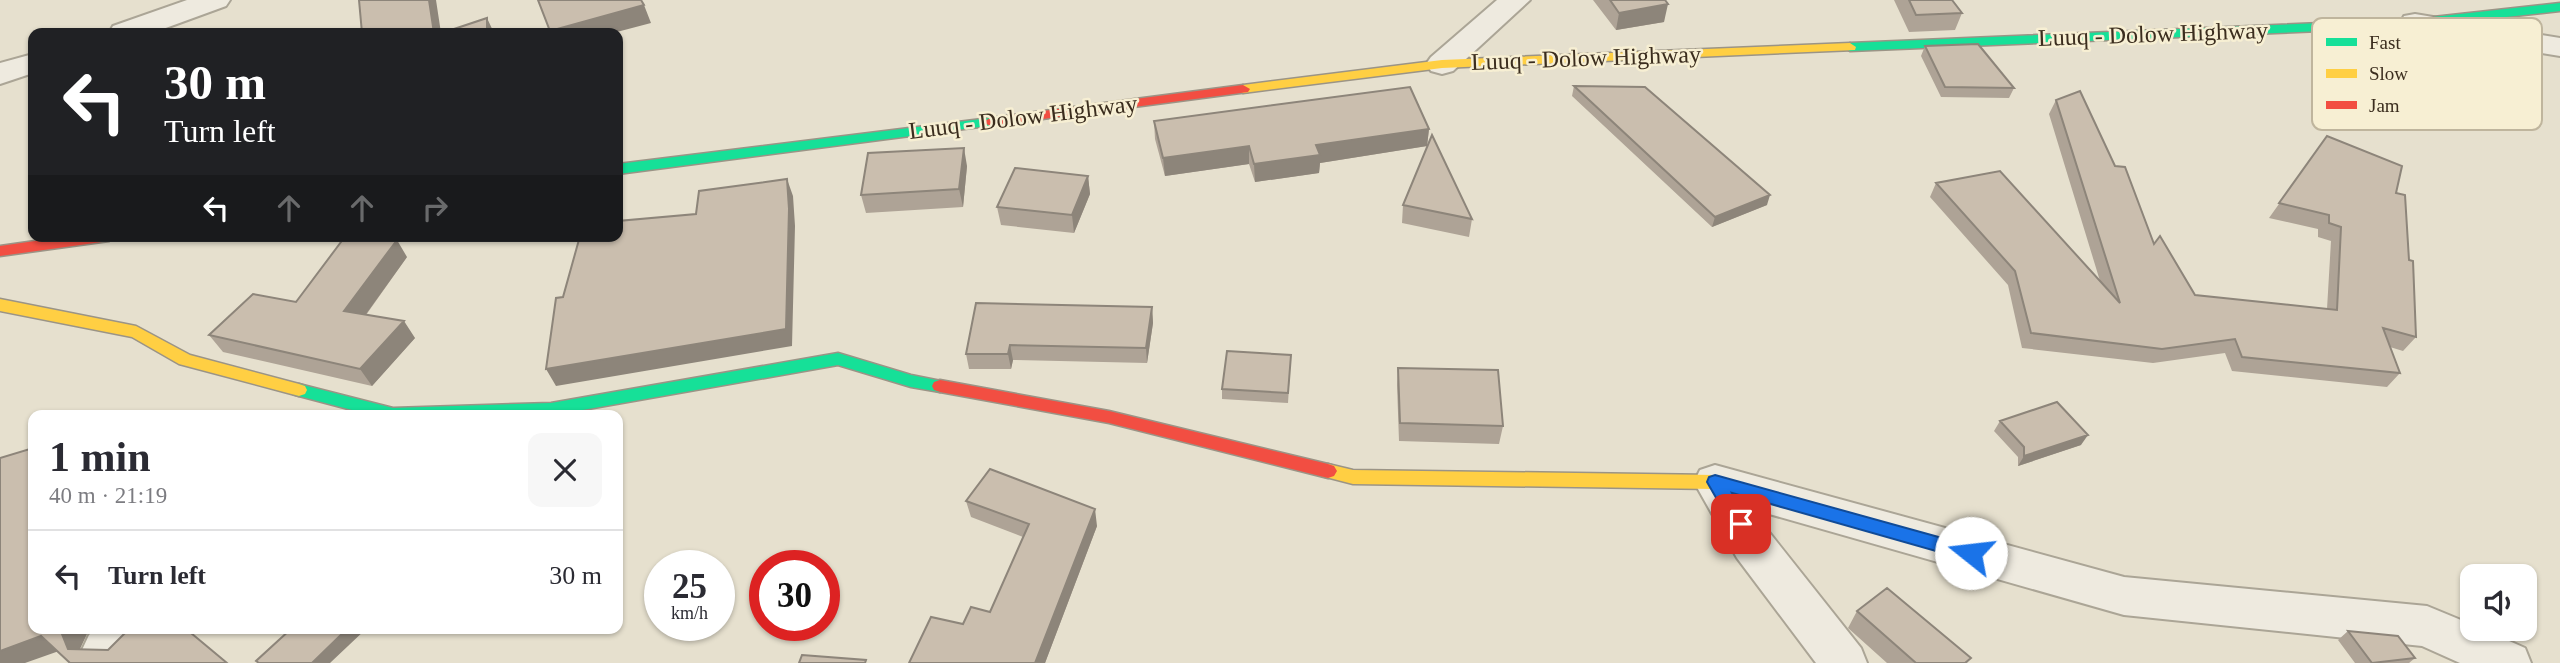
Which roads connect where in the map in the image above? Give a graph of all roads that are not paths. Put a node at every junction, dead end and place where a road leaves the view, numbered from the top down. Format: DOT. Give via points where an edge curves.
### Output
graph roads {
  1 [pos="215,0"];
  2 [pos="1515,0"];
  3 [pos="2560,7"];
  4 [pos="2460,18"];
  5 [pos="2312,27"];
  6 [pos="138,28"];
  7 [pos="2542,44"];
  8 [pos="2560,47"];
  9 [pos="1442,64"];
  10 [pos="28,65"];
  11 [pos="0,74"];
  12 [pos="623,168"];
  13 [pos="65,242"];
  14 [pos="0,251"];
  15 [pos="0,305"];
  16 [pos="357,410"];
  17 [pos="519,410"];
  18 [pos="1715,482"];
  19 [pos="1844,663"];
  20 [pos="2508,663"];
  1 -- 6 [label="street"];
  2 -- 9 [label="street"];
  3 -- 4 [label="main road, Luuq - Dolow Highway"];
  5 -- 9 [label="main road, Luuq - Dolow Highway"];
  7 -- 8 [label="street"];
  9 -- 12 [label="main road, Luuq - Dolow Highway"];
  10 -- 11 [label="street"];
  13 -- 14 [label="main road"];
  15 -- 16 [label="main road" via="136,332 185,360"];
  17 -- 18 [label="main road" via="551,409 838,359 911,381 1109,417 1353,477"];
  18 -- 19 [label="street" via="1753,545"];
  18 -- 20 [label="street" via="2124,596 2427,626"];
}
